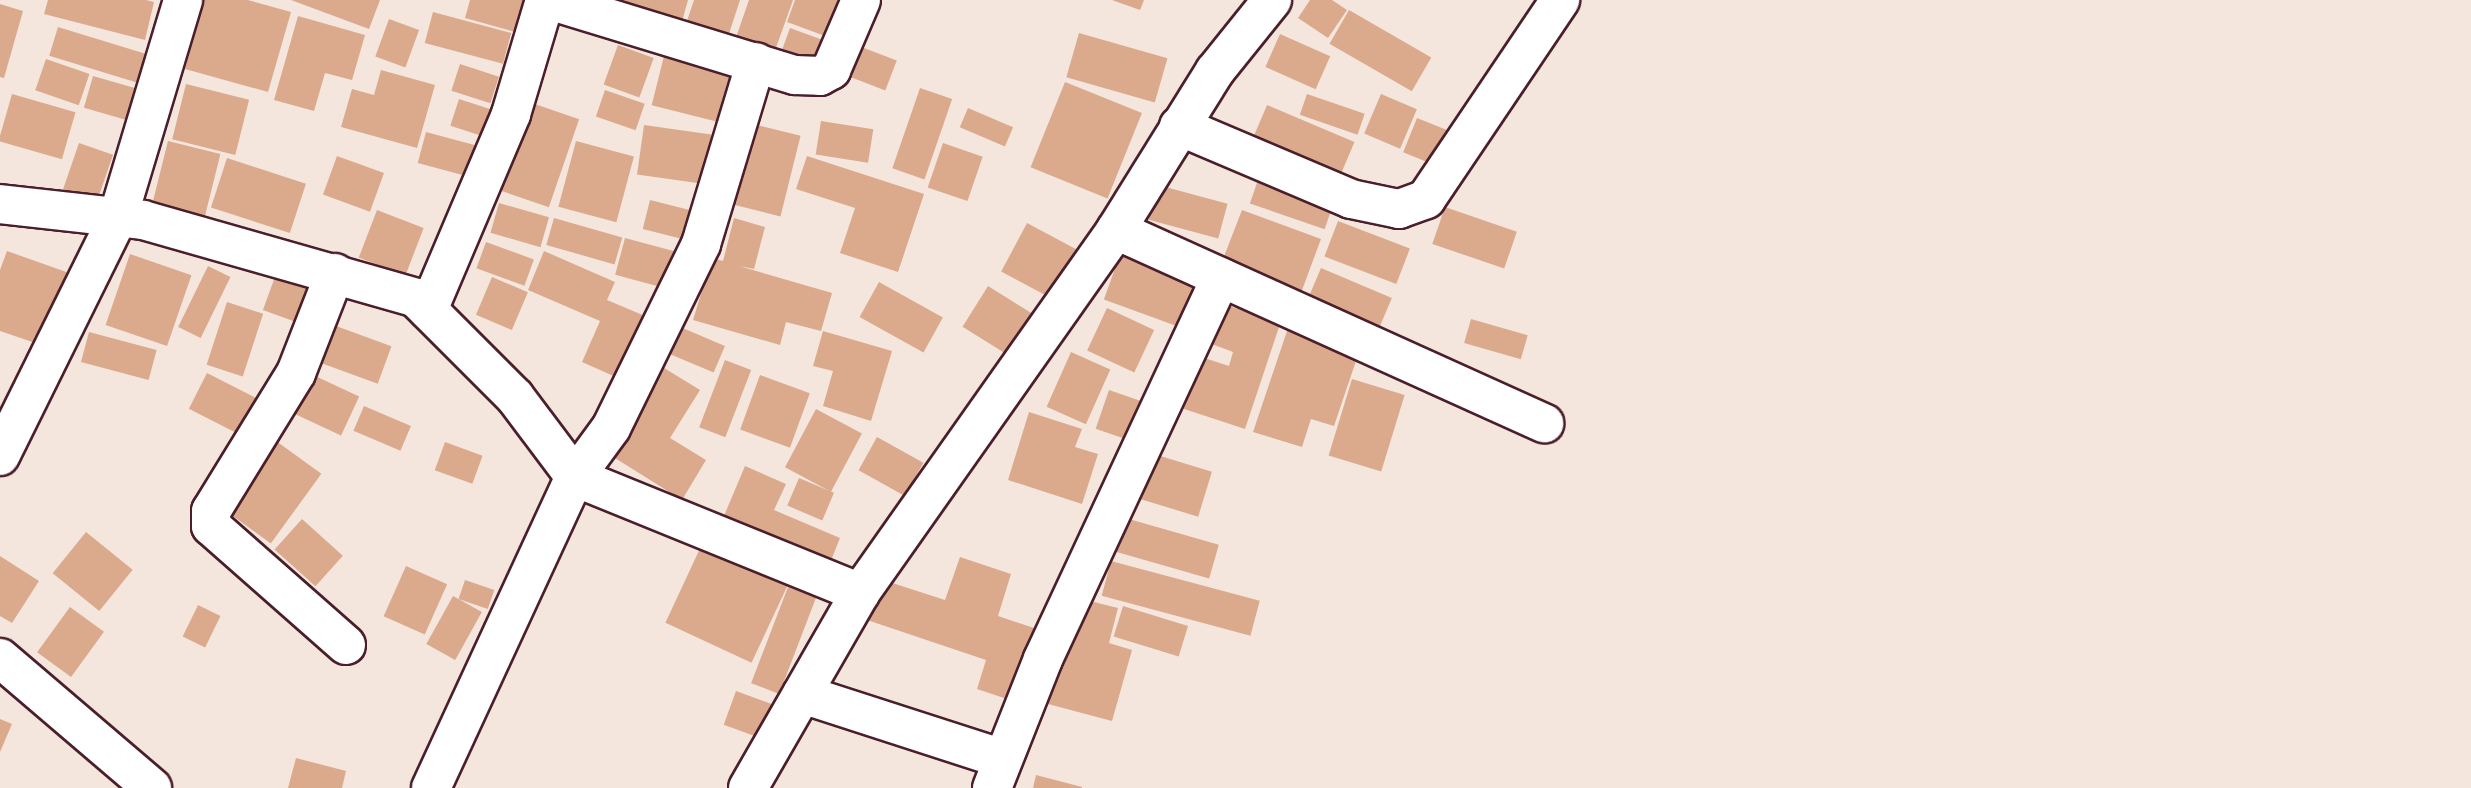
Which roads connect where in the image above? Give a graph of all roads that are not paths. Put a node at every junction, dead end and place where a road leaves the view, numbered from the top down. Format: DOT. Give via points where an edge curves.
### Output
graph roads {
  1 [pos="183,0"];
  2 [pos="547,0"];
  3 [pos="861,0"];
  4 [pos="1272,0"];
  5 [pos="1560,0"];
  6 [pos="756,62"];
  7 [pos="1179,126"];
  8 [pos="0,204"];
  9 [pos="118,217"];
  10 [pos="1116,230"];
  11 [pos="335,273"];
  12 [pos="1221,278"];
  13 [pos="428,310"];
  14 [pos="1544,423"];
  15 [pos="0,456"];
  16 [pos="575,477"];
  17 [pos="860,593"];
  18 [pos="346,645"];
  19 [pos="0,658"];
  20 [pos="802,694"];
  21 [pos="997,774"];
  22 [pos="152,788"];
  23 [pos="431,788"];
  24 [pos="748,788"];
  1 -- 9 [label="street"];
  2 -- 6 [label="street"];
  2 -- 13 [label="street" via="511,114"];
  3 -- 6 [label="street" via="831,70 795,75"];
  4 -- 7 [label="street"];
  5 -- 7 [label="street" via="1426,199 1399,209 1351,199"];
  6 -- 16 [label="street" via="701,244 611,428"];
  7 -- 10 [label="street"];
  8 -- 9 [label="street"];
  9 -- 11 [label="street"];
  9 -- 15 [label="street"];
  10 -- 12 [label="street"];
  10 -- 17 [label="street"];
  11 -- 13 [label="street" via="416,298"];
  11 -- 18 [label="street" via="296,373 270,425 211,511 211,526"];
  12 -- 14 [label="street"];
  12 -- 21 [label="street" via="1043,659"];
  13 -- 16 [label="street" via="515,397"];
  16 -- 17 [label="street"];
  16 -- 23 [label="street"];
  17 -- 20 [label="street"];
  19 -- 22 [label="street"];
  20 -- 21 [label="street"];
  20 -- 24 [label="street"];
}
